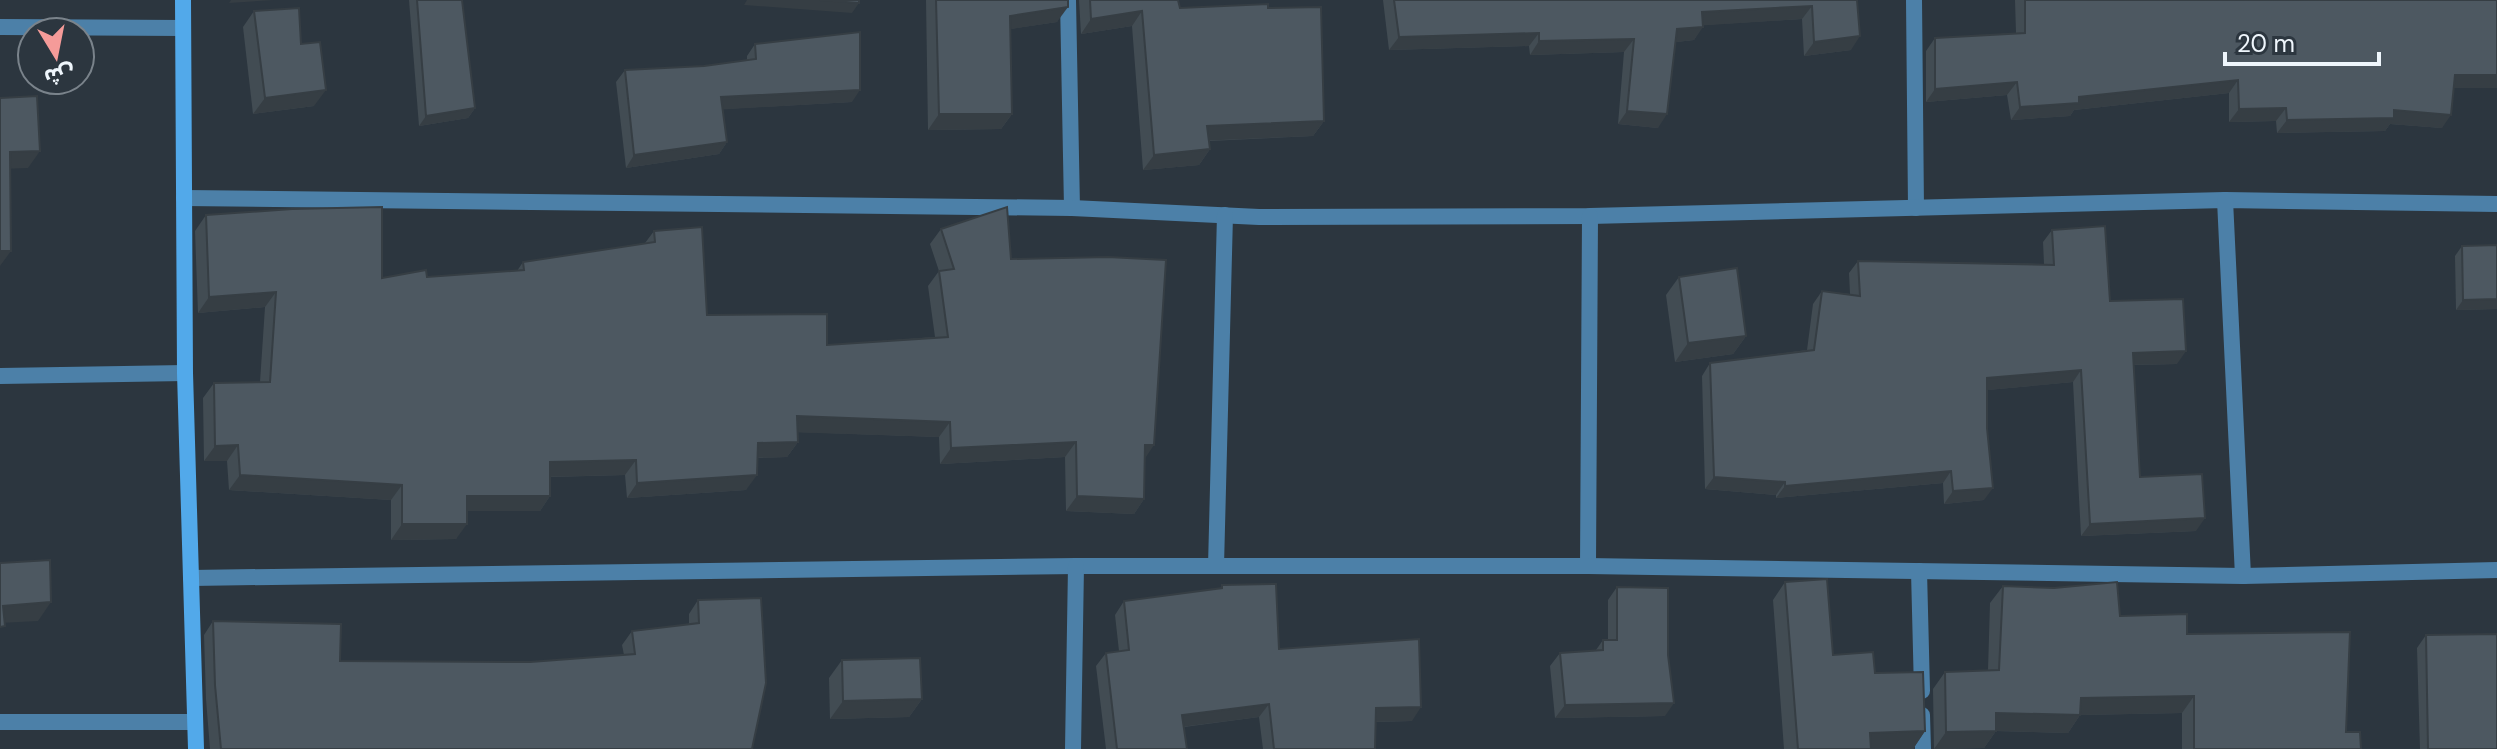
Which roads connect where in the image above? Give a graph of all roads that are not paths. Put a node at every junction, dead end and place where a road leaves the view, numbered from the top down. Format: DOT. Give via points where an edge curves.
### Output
graph roads {
  1 [pos="183,0"];
  2 [pos="1068,0"];
  3 [pos="1914,0"];
  4 [pos="0,27"];
  5 [pos="183,28"];
  6 [pos="184,198"];
  7 [pos="2225,200"];
  8 [pos="2497,204"];
  9 [pos="1072,208"];
  10 [pos="1916,208"];
  11 [pos="1225,215"];
  12 [pos="1590,216"];
  13 [pos="185,373"];
  14 [pos="0,376"];
  15 [pos="1076,566"];
  16 [pos="1216,566"];
  17 [pos="1588,566"];
  18 [pos="2497,570"];
  19 [pos="1919,571"];
  20 [pos="2243,576"];
  21 [pos="191,578"];
  22 [pos="0,722"];
  23 [pos="195,722"];
  24 [pos="196,749"];
  25 [pos="1073,749"];
  26 [pos="1923,749"];
  1 -- 5 [label="street"];
  2 -- 9 [label="street"];
  3 -- 10 [label="street"];
  4 -- 5 [label="street"];
  5 -- 6 [label="street"];
  6 -- 9 [label="street"];
  6 -- 13 [label="street"];
  7 -- 8 [label="street"];
  7 -- 10 [label="street"];
  7 -- 20 [label="street"];
  9 -- 11 [label="street"];
  10 -- 12 [label="street"];
  11 -- 12 [label="street"];
  11 -- 16 [label="street"];
  12 -- 17 [label="street"];
  13 -- 14 [label="street"];
  13 -- 21 [label="street"];
  15 -- 16 [label="street"];
  15 -- 21 [label="street"];
  15 -- 25 [label="street"];
  16 -- 17 [label="street"];
  17 -- 19 [label="street"];
  18 -- 20 [label="street"];
  19 -- 20 [label="street"];
  19 -- 26 [label="street"];
  21 -- 23 [label="street"];
  22 -- 23 [label="street"];
  23 -- 24 [label="street"];
}
